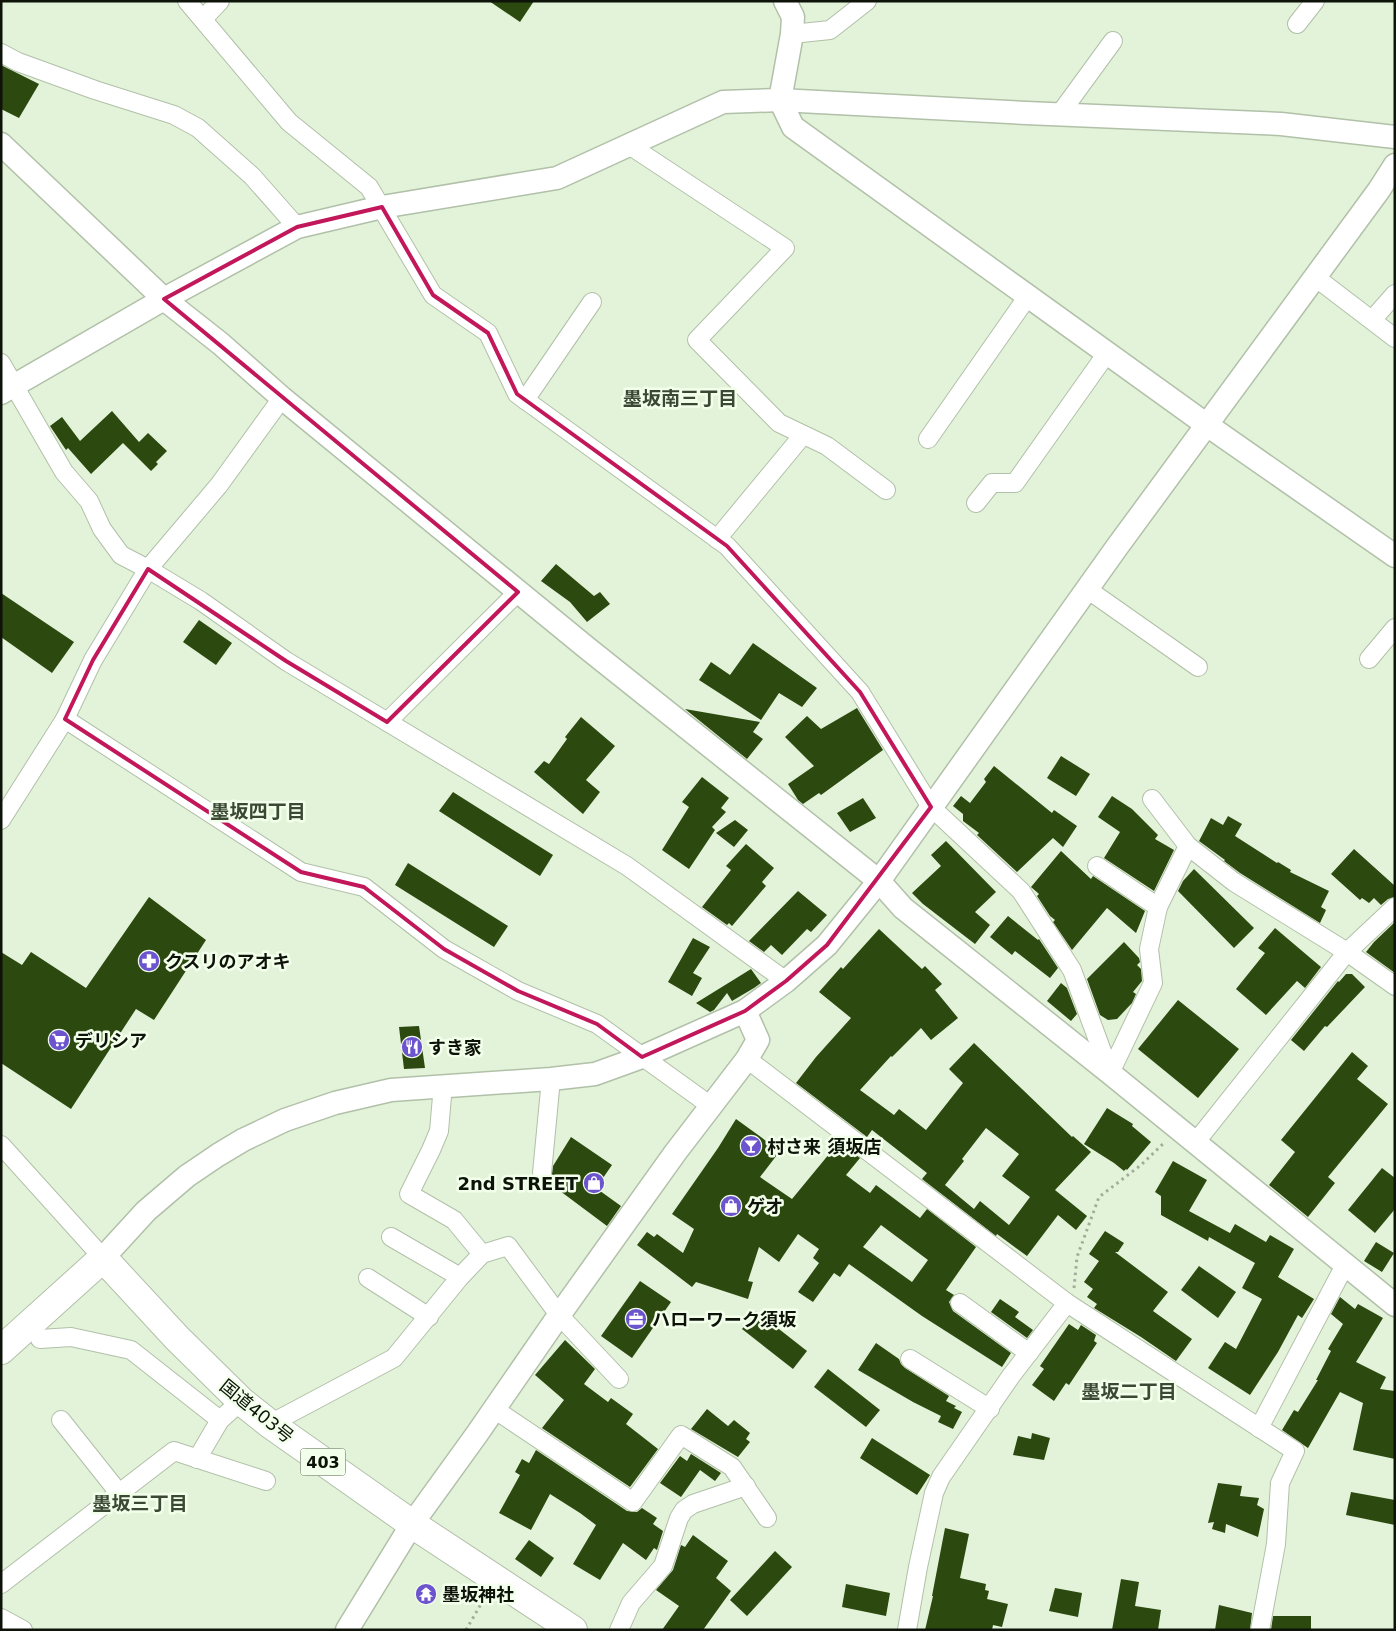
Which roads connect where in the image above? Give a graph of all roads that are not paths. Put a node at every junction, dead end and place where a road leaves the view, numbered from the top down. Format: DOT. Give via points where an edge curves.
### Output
graph roads {
  1 [pos="187,1"];
  2 [pos="220,1"];
  3 [pos="785,1"];
  4 [pos="867,1"];
  5 [pos="1315,1"];
  6 [pos="203,19"];
  7 [pos="1297,24"];
  8 [pos="792,34"];
  9 [pos="1113,41"];
  10 [pos="1,53"];
  11 [pos="780,100"];
  12 [pos="1059,114"];
  13 [pos="1395,137"];
  14 [pos="1,144"];
  15 [pos="629,144"];
  16 [pos="1394,166"];
  17 [pos="382,207"];
  18 [pos="296,227"];
  19 [pos="1314,277"];
  20 [pos="1395,294"];
  21 [pos="1028,296"];
  22 [pos="164,299"];
  23 [pos="592,302"];
  24 [pos="1372,320"];
  25 [pos="1395,338"];
  26 [pos="1107,353"];
  27 [pos="1,363"];
  28 [pos="7,390"];
  29 [pos="282,398"];
  30 [pos="525,400"];
  31 [pos="1207,425"];
  32 [pos="803,435"];
  33 [pos="928,439"];
  34 [pos="886,490"];
  35 [pos="976,503"];
  36 [pos="717,539"];
  37 [pos="1393,552"];
  38 [pos="148,569"];
  39 [pos="1087,589"];
  40 [pos="518,592"];
  41 [pos="1395,628"];
  42 [pos="1368,659"];
  43 [pos="1198,667"];
  44 [pos="65,719"];
  45 [pos="387,722"];
  46 [pos="1152,799"];
  47 [pos="931,807"];
  48 [pos="1,820"];
  49 [pos="1188,846"];
  50 [pos="1098,866"];
  51 [pos="879,881"];
  52 [pos="1158,907"];
  53 [pos="1395,907"];
  54 [pos="1346,952"];
  55 [pos="786,981"];
  56 [pos="1395,986"];
  57 [pos="745,1011"];
  58 [pos="642,1057"];
  59 [pos="747,1059"];
  60 [pos="1110,1073"];
  61 [pos="552,1079"];
  62 [pos="444,1086"];
  63 [pos="711,1106"];
  64 [pos="1186,1136"];
  65 [pos="1,1145"];
  66 [pos="542,1173"];
  67 [pos="390,1237"];
  68 [pos="482,1254"];
  69 [pos="103,1258"];
  70 [pos="1345,1265"];
  71 [pos="460,1277"];
  72 [pos="368,1278"];
  73 [pos="1067,1303"];
  74 [pos="960,1304"];
  75 [pos="1395,1305"];
  76 [pos="559,1315"];
  77 [pos="429,1317"];
  78 [pos="40,1339"];
  79 [pos="1,1350"];
  80 [pos="1029,1353"];
  81 [pos="910,1358"];
  82 [pos="619,1378"];
  83 [pos="241,1401"];
  84 [pos="494,1409"];
  85 [pos="990,1409"];
  86 [pos="61,1420"];
  87 [pos="220,1420"];
  88 [pos="270,1424"];
  89 [pos="1258,1428"];
  90 [pos="197,1458"];
  91 [pos="266,1481"];
  92 [pos="746,1486"];
  93 [pos="119,1494"];
  94 [pos="766,1518"];
  95 [pos="412,1524"];
  96 [pos="1,1584"];
  97 [pos="1,1618"];
  98 [pos="23,1630"];
  99 [pos="347,1630"];
  100 [pos="573,1630"];
  101 [pos="619,1630"];
  102 [pos="907,1630"];
  103 [pos="1260,1630"];
  1 -- 6 [label="street"];
  2 -- 6 [label="street"];
  3 -- 8 [label="street" via="793,18"];
  4 -- 8 [label="street" via="830,30"];
  5 -- 7 [label="street"];
  6 -- 17 [label="street" via="289,122 369,187"];
  8 -- 11 [label="street"];
  9 -- 12 [label="street"];
  10 -- 18 [label="street" via="95,90 174,115 198,128 252,176"];
  11 -- 12 [label="street"];
  11 -- 15 [label="street" via="723,102"];
  11 -- 21 [label="street" via="793,127"];
  12 -- 13 [label="street" via="1281,124"];
  14 -- 22 [label="street"];
  15 -- 17 [label="street" via="557,178"];
  15 -- 32 [label="street" via="784,248 697,340 779,423"];
  16 -- 19 [label="street"];
  17 -- 18 [label="street"];
  17 -- 30 [label="street" via="433,295 488,333 517,394"];
  18 -- 22 [label="street"];
  19 -- 24 [label="street"];
  19 -- 31 [label="street"];
  20 -- 24 [label="street"];
  21 -- 26 [label="street"];
  21 -- 33 [label="street"];
  22 -- 28 [label="street"];
  22 -- 29 [label="street"];
  23 -- 30 [label="street"];
  24 -- 25 [label="street"];
  26 -- 31 [label="street"];
  26 -- 35 [label="street" via="1015,483 992,483"];
  27 -- 28 [label="street"];
  28 -- 38 [label="street" via="88,501 102,529 121,555"];
  29 -- 38 [label="street" via="220,485"];
  29 -- 40 [label="street"];
  30 -- 36 [label="street"];
  31 -- 37 [label="street"];
  31 -- 39 [label="street"];
  32 -- 34 [label="street" via="827,446"];
  32 -- 36 [label="street"];
  36 -- 47 [label="street" via="727,546 860,692"];
  38 -- 44 [label="street" via="93,660"];
  38 -- 45 [label="street" via="201,601 286,661"];
  39 -- 43 [label="street"];
  39 -- 47 [label="street"];
  40 -- 45 [label="street"];
  40 -- 51 [label="street"];
  41 -- 42 [label="street"];
  44 -- 48 [label="street"];
  44 -- 58 [label="street" via="301,872 364,887 444,949 518,991 598,1024"];
  45 -- 55 [label="street" via="627,866"];
  46 -- 49 [label="street"];
  47 -- 51 [label="street"];
  47 -- 60 [label="street" via="1021,891 1072,970"];
  49 -- 52 [label="street"];
  49 -- 54 [label="street" via="1234,882"];
  50 -- 52 [label="street"];
  51 -- 55 [label="street" via="827,945"];
  51 -- 60 [label="street" via="903,908"];
  52 -- 60 [label="street" via="1149,949 1153,983"];
  53 -- 54 [label="street"];
  54 -- 56 [label="street"];
  54 -- 64 [label="street"];
  55 -- 57 [label="street"];
  57 -- 58 [label="street"];
  57 -- 59 [label="street" via="758,1040"];
  58 -- 61 [label="street" via="595,1074"];
  58 -- 63 [label="street"];
  59 -- 63 [label="street"];
  59 -- 73 [label="street"];
  60 -- 64 [label="street"];
  61 -- 62 [label="street"];
  61 -- 66 [label="street"];
  62 -- 68 [label="street" via="438,1131 409,1194 454,1220"];
  62 -- 69 [label="street" via="391,1090 335,1104 285,1120 243,1140 218,1154 146,1210"];
  63 -- 76 [label="street"];
  64 -- 70 [label="street"];
  65 -- 69 [label="street"];
  67 -- 71 [label="street"];
  68 -- 71 [label="street"];
  68 -- 76 [label="street" via="508,1246"];
  69 -- 79 [label="highway"];
  69 -- 83 [label="highway, 国道403号 / 403" via="176,1338"];
  70 -- 75 [label="street"];
  70 -- 89 [label="street"];
  71 -- 77 [label="street"];
  72 -- 77 [label="street"];
  73 -- 80 [label="street"];
  73 -- 89 [label="street"];
  74 -- 80 [label="street"];
  76 -- 82 [label="street"];
  76 -- 84 [label="street"];
  77 -- 88 [label="street" via="394,1358"];
  78 -- 87 [label="street" via="70,1337 131,1350"];
  80 -- 85 [label="street"];
  81 -- 85 [label="street"];
  83 -- 87 [label="street"];
  83 -- 88 [label="highway, 国道403号 / 403"];
  84 -- 92 [label="street" via="633,1502 681,1436 732,1467"];
  84 -- 95 [label="street"];
  85 -- 102 [label="street" via="941,1477 934,1493"];
  86 -- 93 [label="street"];
  87 -- 90 [label="street"];
  88 -- 95 [label="highway, 国道403号 / 403"];
  89 -- 103 [label="street" via="1295,1451 1280,1484 1276,1544"];
  90 -- 91 [label="street"];
  90 -- 93 [label="street" via="174,1451"];
  92 -- 94 [label="street"];
  92 -- 101 [label="street" via="684,1510 663,1566 631,1603"];
  93 -- 96 [label="street"];
  95 -- 99 [label="street"];
  95 -- 100 [label="highway, 国道403号 / 403"];
  97 -- 98 [label="street"];
}
